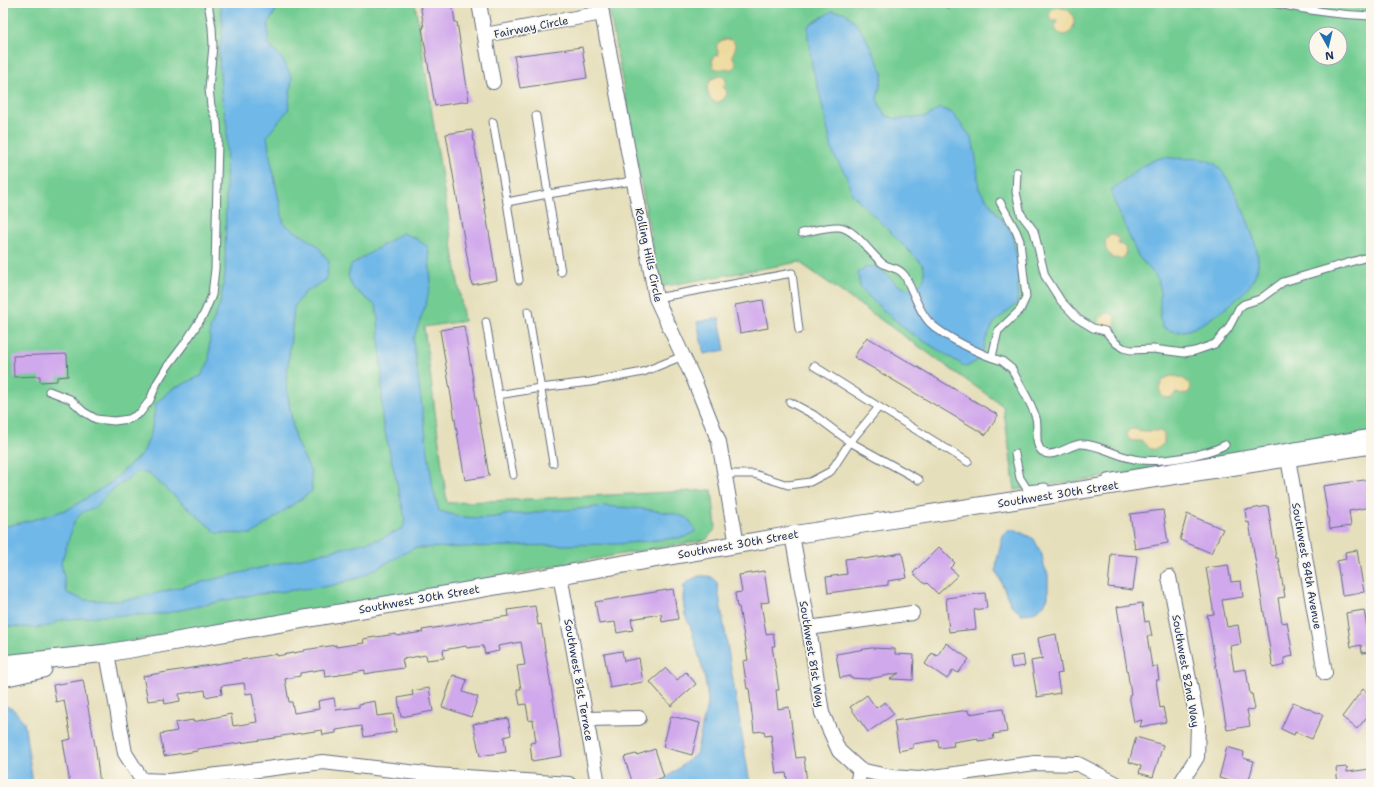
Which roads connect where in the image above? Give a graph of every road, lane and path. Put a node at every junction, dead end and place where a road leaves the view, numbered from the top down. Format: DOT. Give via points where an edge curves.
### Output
graph roads {
  1 [pos="208,3"];
  2 [pos="479,3"];
  3 [pos="1274,3"];
  4 [pos="601,8"];
  5 [pos="1371,16"];
  6 [pos="484,35"];
  7 [pos="493,82"];
  8 [pos="536,116"];
  9 [pos="493,122"];
  10 [pos="1017,172"];
  11 [pos="633,181"];
  12 [pos="548,194"];
  13 [pos="507,202"];
  14 [pos="1000,202"];
  15 [pos="802,233"];
  16 [pos="1371,256"];
  17 [pos="561,272"];
  18 [pos="519,280"];
  19 [pos="656,298"];
  20 [pos="528,311"];
  21 [pos="486,322"];
  22 [pos="799,330"];
  23 [pos="683,356"];
  24 [pos="989,356"];
  25 [pos="814,366"];
  26 [pos="540,388"];
  27 [pos="49,391"];
  28 [pos="498,395"];
  29 [pos="790,402"];
  30 [pos="879,407"];
  31 [pos="1371,433"];
  32 [pos="850,442"];
  33 [pos="1225,445"];
  34 [pos="1371,445"];
  35 [pos="1014,454"];
  36 [pos="1288,458"];
  37 [pos="968,462"];
  38 [pos="553,463"];
  39 [pos="724,474"];
  40 [pos="512,475"];
  41 [pos="919,480"];
  42 [pos="792,535"];
  43 [pos="737,545"];
  44 [pos="560,575"];
  45 [pos="1169,577"];
  46 [pos="912,613"];
  47 [pos="809,628"];
  48 [pos="107,653"];
  49 [pos="3,664"];
  50 [pos="1326,673"];
  51 [pos="3,678"];
  52 [pos="639,718"];
  53 [pos="586,719"];
  54 [pos="860,770"];
  55 [pos="569,784"];
  56 [pos="598,784"];
  57 [pos="857,784"];
  58 [pos="1117,784"];
  59 [pos="1180,784"];
  1 -- 27 [label="lane" via="213,45 209,89 218,138 215,269 212,295 204,314 167,367 150,400 140,413 129,419 96,419 70,399"];
  2 -- 6 [label="street, Fairway Circle"];
  3 -- 5 [label="lane" via="1308,10"];
  4 -- 6 [label="street, Fairway Circle"];
  4 -- 11 [label="street, Rolling Hills Circle"];
  6 -- 7 [label="street, Fairway Circle"];
  8 -- 12 [label="lane"];
  9 -- 13 [label="lane"];
  10 -- 16 [label="lane" via="1016,192 1021,214 1034,232 1045,276 1061,301 1078,319 1093,328 1105,331 1116,343 1131,350 1153,349 1184,353 1195,352 1216,344 1244,304 1260,299 1283,282"];
  11 -- 12 [label="lane"];
  11 -- 19 [label="street, Rolling Hills Circle"];
  12 -- 13 [label="lane"];
  12 -- 17 [label="lane"];
  13 -- 18 [label="lane"];
  14 -- 24 [label="lane" via="1020,241 1026,297 1020,310 998,332"];
  15 -- 24 [label="lane" via="833,227 850,230 884,264 902,270 922,313 929,322 953,339"];
  19 -- 22 [label="lane" via="792,273"];
  19 -- 23 [label="street, Rolling Hills Circle"];
  20 -- 26 [label="lane"];
  21 -- 28 [label="lane"];
  23 -- 26 [label="lane" via="643,372"];
  23 -- 39 [label="street, Rolling Hills Circle" via="719,442"];
  24 -- 33 [label="lane" via="1002,361 1012,369 1033,411 1037,425 1037,442 1044,454 1081,444 1135,460 1153,460 1210,452"];
  25 -- 30 [label="lane"];
  26 -- 28 [label="lane"];
  26 -- 38 [label="lane"];
  28 -- 40 [label="lane"];
  29 -- 32 [label="lane" via="814,415"];
  30 -- 32 [label="lane"];
  30 -- 37 [label="lane"];
  31 -- 35 [label="lane" via="1084,483 1027,490 1020,478"];
  32 -- 39 [label="lane" via="831,471 810,482 788,485 754,474"];
  32 -- 41 [label="lane"];
  34 -- 36 [label="street, Southwest 30th Street"];
  36 -- 42 [label="street, Southwest 30th Street"];
  36 -- 50 [label="street, Southwest 84th Avenue"];
  39 -- 43 [label="street, Rolling Hills Circle"];
  42 -- 43 [label="street, Southwest 30th Street"];
  42 -- 47 [label="street, Southwest 81st Way"];
  43 -- 44 [label="street, Southwest 30th Street"];
  44 -- 48 [label="street, Southwest 30th Street"];
  44 -- 53 [label="street, Southwest 81st Terrace"];
  45 -- 59 [label="street, Southwest 82nd Way" via="1198,725 1197,757"];
  46 -- 47 [label="street"];
  47 -- 54 [label="street, Southwest 81st Way" via="822,713 839,751"];
  48 -- 49 [label="street, Southwest 30th Street"];
  48 -- 51 [label="street, Southwest 30th Street"];
  48 -- 55 [label="street" via="125,753 142,780 169,781 323,762 435,775"];
  52 -- 53 [label="street"];
  53 -- 56 [label="street, Southwest 81st Terrace"];
  54 -- 57 [label="street"];
  54 -- 58 [label="street" via="892,777 919,779 1035,763 1078,764"];
}
